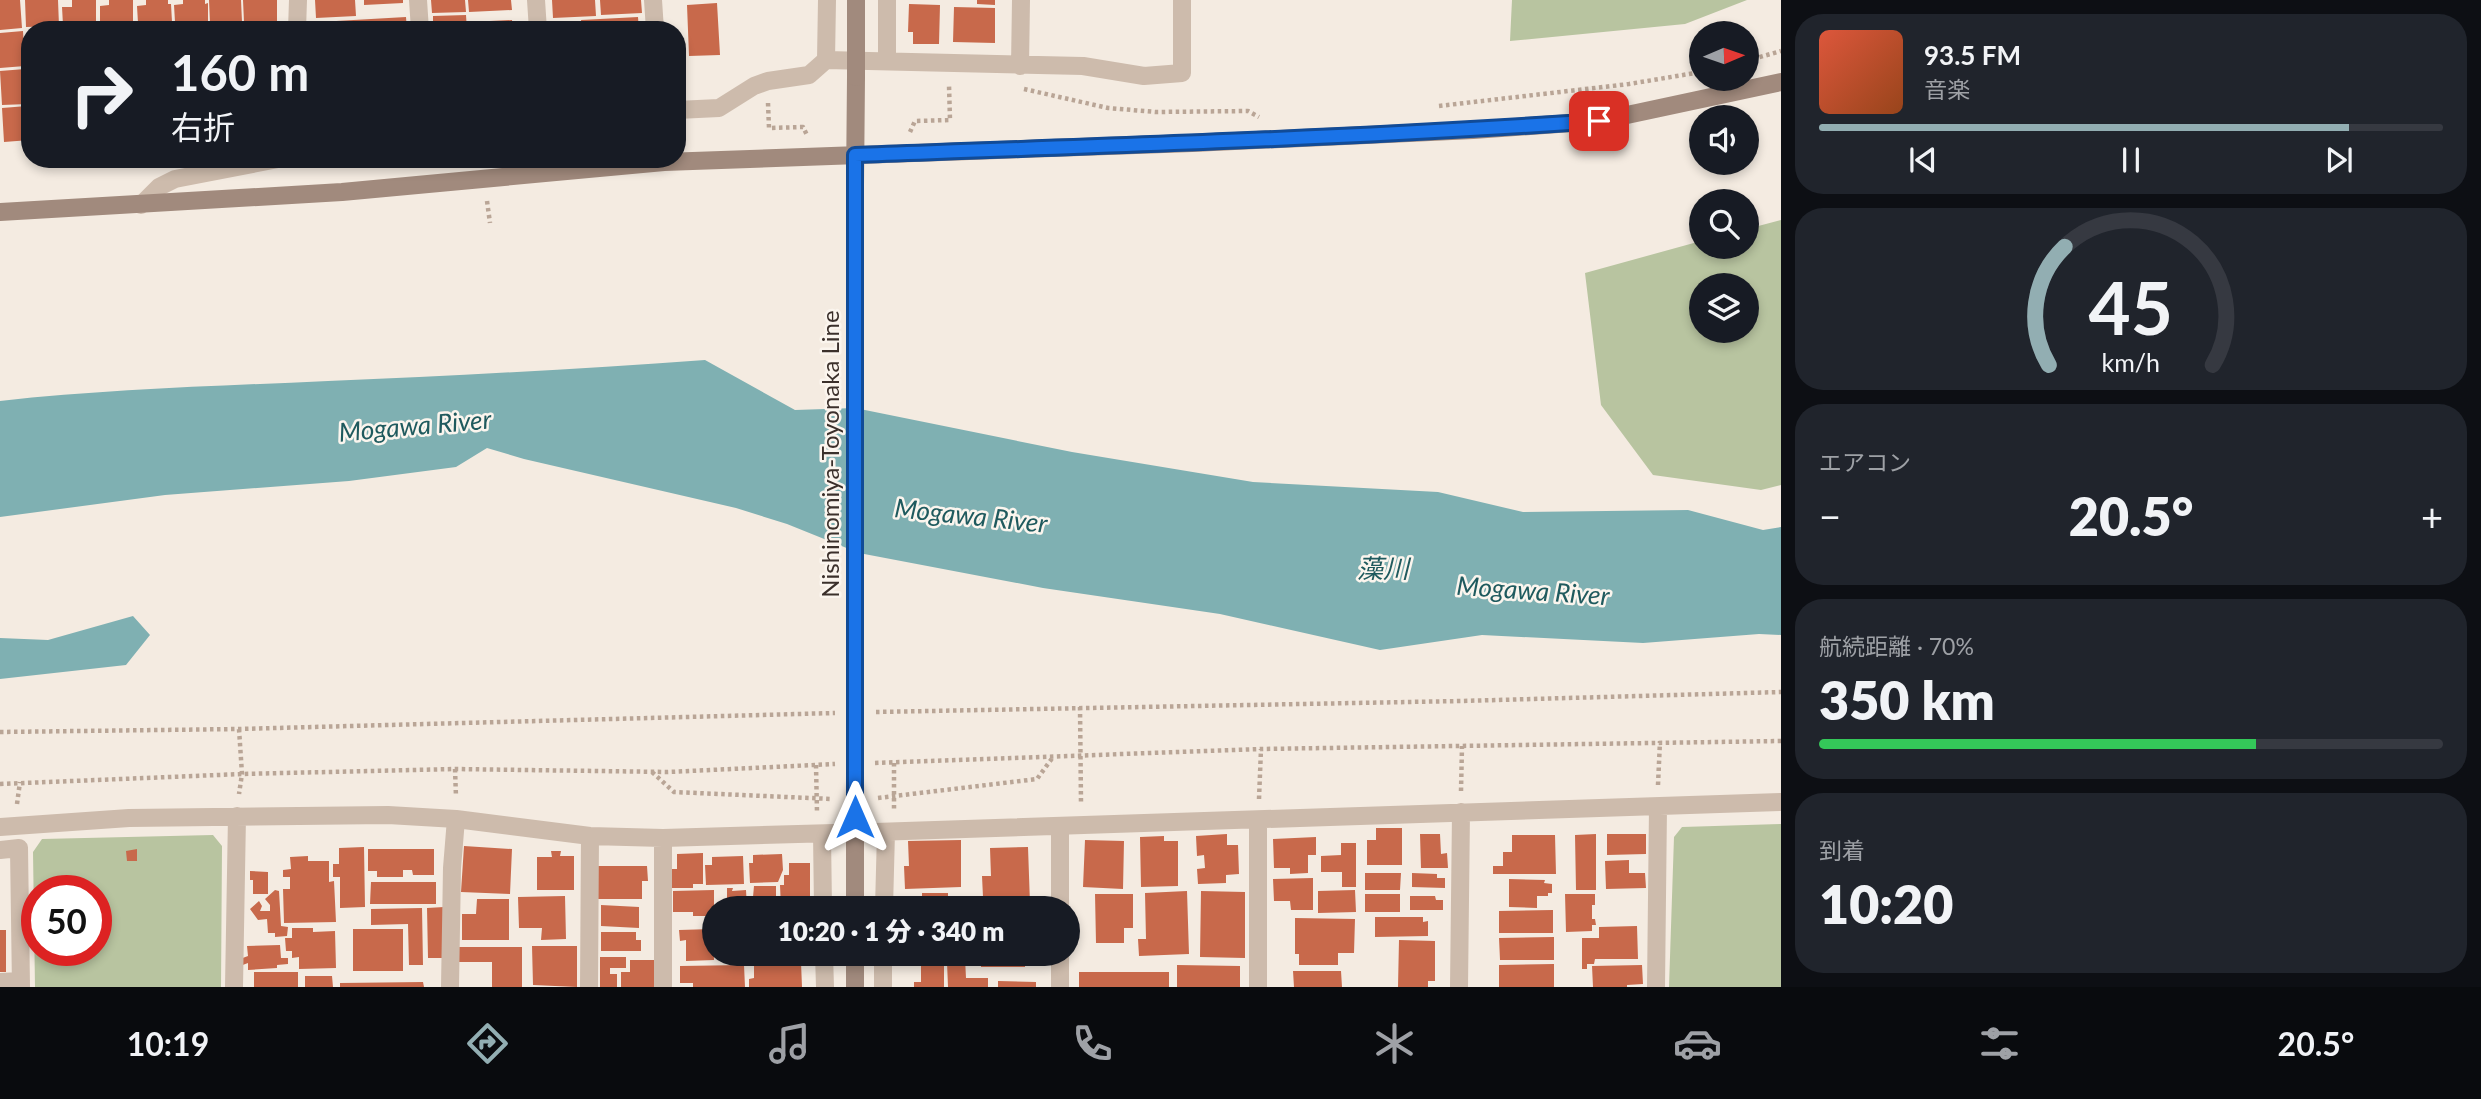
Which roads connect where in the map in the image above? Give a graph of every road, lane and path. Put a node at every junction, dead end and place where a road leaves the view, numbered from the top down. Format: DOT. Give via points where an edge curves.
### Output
graph roads {
  1 [pos="298,0"];
  2 [pos="418,0"];
  3 [pos="536,0"];
  4 [pos="653,0"];
  5 [pos="827,0"];
  6 [pos="856,0"];
  7 [pos="887,0"];
  8 [pos="1021,0"];
  9 [pos="1182,0"];
  10 [pos="297,21"];
  11 [pos="419,21"];
  12 [pos="537,21"];
  13 [pos="654,21"];
  14 [pos="1781,51"];
  15 [pos="1759,57"];
  16 [pos="826,60"];
  17 [pos="887,60"];
  18 [pos="1020,66"];
  19 [pos="768,81"];
  20 [pos="1781,82"];
  21 [pos="937,84"];
  22 [pos="949,84"];
  23 [pos="960,85"];
  24 [pos="1018,88"];
  25 [pos="686,110"];
  26 [pos="1265,121"];
  27 [pos="909,133"];
  28 [pos="808,136"];
  29 [pos="855,155"];
  30 [pos="686,161"];
  31 [pos="232,168"];
  32 [pos="600,168"];
  33 [pos="487,196"];
  34 [pos="141,205"];
  35 [pos="0,212"];
  36 [pos="490,223"];
  37 [pos="1781,692"];
  38 [pos="1080,707"];
  39 [pos="869,712"];
  40 [pos="845,713"];
  41 [pos="239,729"];
  42 [pos="0,732"];
  43 [pos="1660,741"];
  44 [pos="1781,741"];
  45 [pos="1462,746"];
  46 [pos="1261,749"];
  47 [pos="1081,755"];
  48 [pos="1053,756"];
  49 [pos="894,762"];
  50 [pos="844,764"];
  51 [pos="867,764"];
  52 [pos="816,765"];
  53 [pos="651,771"];
  54 [pos="242,774"];
  55 [pos="0,784"];
  56 [pos="894,796"];
  57 [pos="876,798"];
  58 [pos="817,799"];
  59 [pos="832,799"];
  60 [pos="1781,802"];
  61 [pos="1658,807"];
  62 [pos="1461,812"];
  63 [pos="237,816"];
  64 [pos="456,819"];
  65 [pos="1258,821"];
  66 [pos="1081,825"];
  67 [pos="1060,826"];
  68 [pos="0,827"];
  69 [pos="590,836"];
  70 [pos="663,838"];
  71 [pos="0,850"];
  72 [pos="824,896"];
  73 [pos="855,896"];
  74 [pos="884,896"];
  75 [pos="1060,896"];
  76 [pos="824,966"];
  77 [pos="855,966"];
  78 [pos="883,966"];
  79 [pos="1060,966"];
  80 [pos="0,982"];
  81 [pos="21,984"];
  82 [pos="234,987"];
  83 [pos="450,987"];
  84 [pos="589,987"];
  85 [pos="663,987"];
  86 [pos="825,987"];
  87 [pos="855,987"];
  88 [pos="883,987"];
  89 [pos="1060,987"];
  90 [pos="1258,987"];
  91 [pos="1459,987"];
  92 [pos="1656,987"];
  1 -- 10 [label="street"];
  2 -- 11 [label="street"];
  3 -- 12 [label="street"];
  4 -- 13 [label="street"];
  5 -- 16 [label="street"];
  6 -- 29 [label="street, Nishinomiya-Toyonaka Line, bridge"];
  7 -- 17 [label="street"];
  8 -- 18 [label="street"];
  9 -- 18 [label="street" via="1182,73 1144,76 1083,66"];
  14 -- 15 [label="path"];
  16 -- 17 [label="street"];
  16 -- 19 [label="street" via="808,75"];
  17 -- 18 [label="street"];
  19 -- 25 [label="street" via="719,108"];
  19 -- 28 [label="path" via="769,128 803,127"];
  20 -- 29 [label="street" via="1599,121 1206,143"];
  21 -- 22 [label="path"];
  22 -- 23 [label="path"];
  22 -- 27 [label="path" via="950,120 915,121"];
  24 -- 26 [label="path" via="1108,108 1248,111"];
  29 -- 30 [label="street"];
  29 -- 73 [label="street, Nishinomiya-Toyonaka Line, bridge"];
  31 -- 34 [label="street" via="175,179"];
  32 -- 34 [label="street"];
  33 -- 36 [label="path"];
  34 -- 35 [label="street"];
  37 -- 38 [label="path"];
  38 -- 39 [label="path"];
  38 -- 47 [label="path"];
  40 -- 41 [label="path"];
  41 -- 42 [label="path"];
  41 -- 54 [label="path"];
  43 -- 44 [label="path"];
  43 -- 45 [label="path"];
  43 -- 61 [label="path"];
  45 -- 46 [label="path"];
  45 -- 62 [label="path"];
  46 -- 47 [label="path"];
  46 -- 65 [label="path"];
  47 -- 48 [label="path"];
  47 -- 66 [label="path"];
  48 -- 49 [label="path"];
  48 -- 56 [label="path" via="1037,779"];
  49 -- 51 [label="path"];
  49 -- 56 [label="path"];
  50 -- 52 [label="path"];
  52 -- 53 [label="path"];
  52 -- 58 [label="path"];
  53 -- 54 [label="path"];
  53 -- 58 [label="path" via="674,792"];
  54 -- 55 [label="path"];
  54 -- 63 [label="path"];
  56 -- 57 [label="path"];
  58 -- 59 [label="path"];
  60 -- 61 [label="street"];
  61 -- 62 [label="street"];
  61 -- 92 [label="street"];
  62 -- 65 [label="street"];
  62 -- 91 [label="street"];
  63 -- 64 [label="street"];
  63 -- 68 [label="street"];
  63 -- 82 [label="street"];
  64 -- 69 [label="street"];
  64 -- 83 [label="street"];
  65 -- 66 [label="street"];
  65 -- 90 [label="street"];
  66 -- 67 [label="street"];
  67 -- 74 [label="street" via="881,832"];
  67 -- 75 [label="street"];
  69 -- 70 [label="street"];
  69 -- 84 [label="street"];
  70 -- 72 [label="street" via="828,833"];
  70 -- 85 [label="street"];
  71 -- 81 [label="street" via="19,848"];
  76 -- 86 [label="street"];
  77 -- 87 [label="street"];
  78 -- 88 [label="street"];
  79 -- 89 [label="street"];
  80 -- 81 [label="street"];
}
